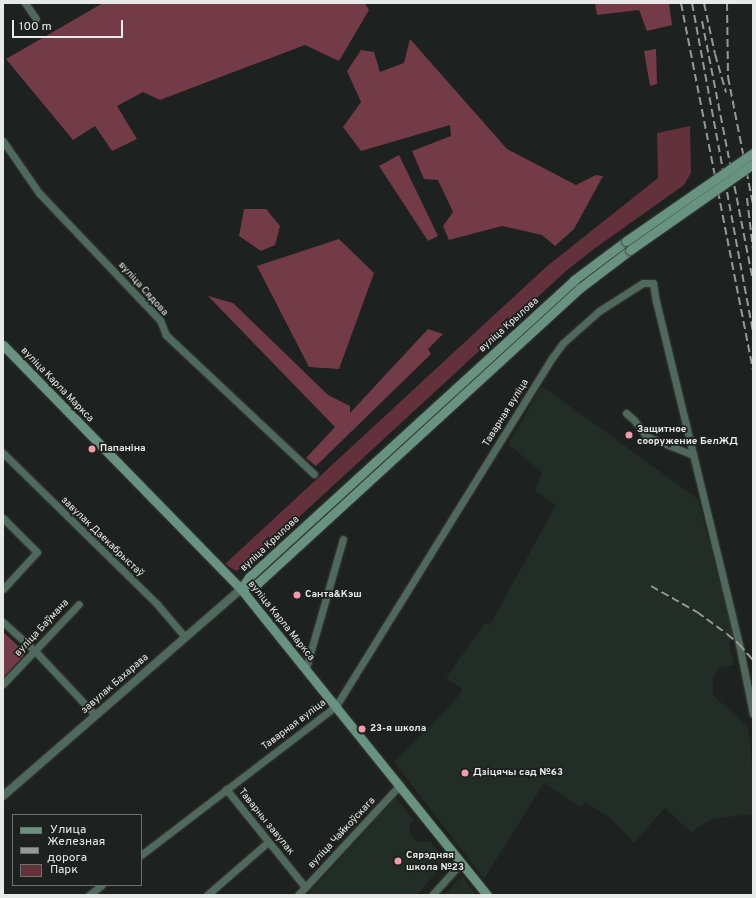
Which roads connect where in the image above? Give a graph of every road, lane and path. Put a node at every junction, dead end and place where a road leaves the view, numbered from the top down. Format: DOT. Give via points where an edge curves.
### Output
graph roads {
  1 [pos="25,3"];
  2 [pos="36,19"];
  3 [pos="3,141"];
  4 [pos="753,153"];
  5 [pos="753,164"];
  6 [pos="628,246"];
  7 [pos="3,345"];
  8 [pos="626,413"];
  9 [pos="3,453"];
  10 [pos="693,455"];
  11 [pos="314,474"];
  12 [pos="3,518"];
  13 [pos="343,539"];
  14 [pos="3,589"];
  15 [pos="241,589"];
  16 [pos="79,604"];
  17 [pos="3,622"];
  18 [pos="185,637"];
  19 [pos="35,650"];
  20 [pos="306,668"];
  21 [pos="3,684"];
  22 [pos="336,706"];
  23 [pos="753,714"];
  24 [pos="95,715"];
  25 [pos="400,785"];
  26 [pos="226,789"];
  27 [pos="3,796"];
  28 [pos="268,842"];
  29 [pos="142,853"];
  30 [pos="461,863"];
  31 [pos="101,886"];
  32 [pos="305,887"];
  33 [pos="89,895"];
  34 [pos="207,895"];
  35 [pos="298,895"];
  36 [pos="432,895"];
  37 [pos="487,895"];
  1 -- 2 [label="street"];
  3 -- 11 [label="street, вуліца Сядова" via="39,193 160,320 166,335"];
  4 -- 6 [label="main road, вуліца Крылова, bridge"];
  5 -- 6 [label="main road, вуліца Крылова, bridge"];
  6 -- 15 [label="main road, вуліца Крылова" via="258,583"];
  7 -- 15 [label="main road, вуліца Карла Маркса"];
  8 -- 10 [label="street" via="646,436"];
  9 -- 18 [label="street, завулак Дзекабрыстаў" via="157,604"];
  10 -- 22 [label="street, Таварная вуліца" via="653,283 643,284 599,311 563,343 552,358"];
  10 -- 23 [label="street, Таварная вуліца"];
  12 -- 14 [label="street" via="37,552"];
  13 -- 20 [label="street"];
  15 -- 18 [label="street, завулак Бахарава"];
  15 -- 20 [label="main road, вуліца Карла Маркса"];
  16 -- 19 [label="street, вуліца Баўмана"];
  17 -- 19 [label="street"];
  18 -- 24 [label="street, завулак Бахарава"];
  19 -- 21 [label="street, вуліца Баўмана"];
  19 -- 24 [label="street"];
  20 -- 22 [label="main road, вуліца Карла Маркса"];
  22 -- 25 [label="main road, вуліца Карла Маркса"];
  22 -- 26 [label="street, Таварная вуліца"];
  24 -- 27 [label="street, завулак Бахарава"];
  25 -- 30 [label="main road, вуліца Карла Маркса"];
  25 -- 32 [label="street, вуліца Чайкоўскага"];
  26 -- 28 [label="street, Таварны завулак"];
  26 -- 29 [label="street, Таварная вуліца"];
  28 -- 32 [label="street, Таварны завулак"];
  28 -- 34 [label="street"];
  30 -- 36 [label="street"];
  30 -- 37 [label="main road, вуліца Карла Маркса"];
  31 -- 33 [label="street"];
  32 -- 35 [label="street, вуліца Чайкоўскага"];
}
